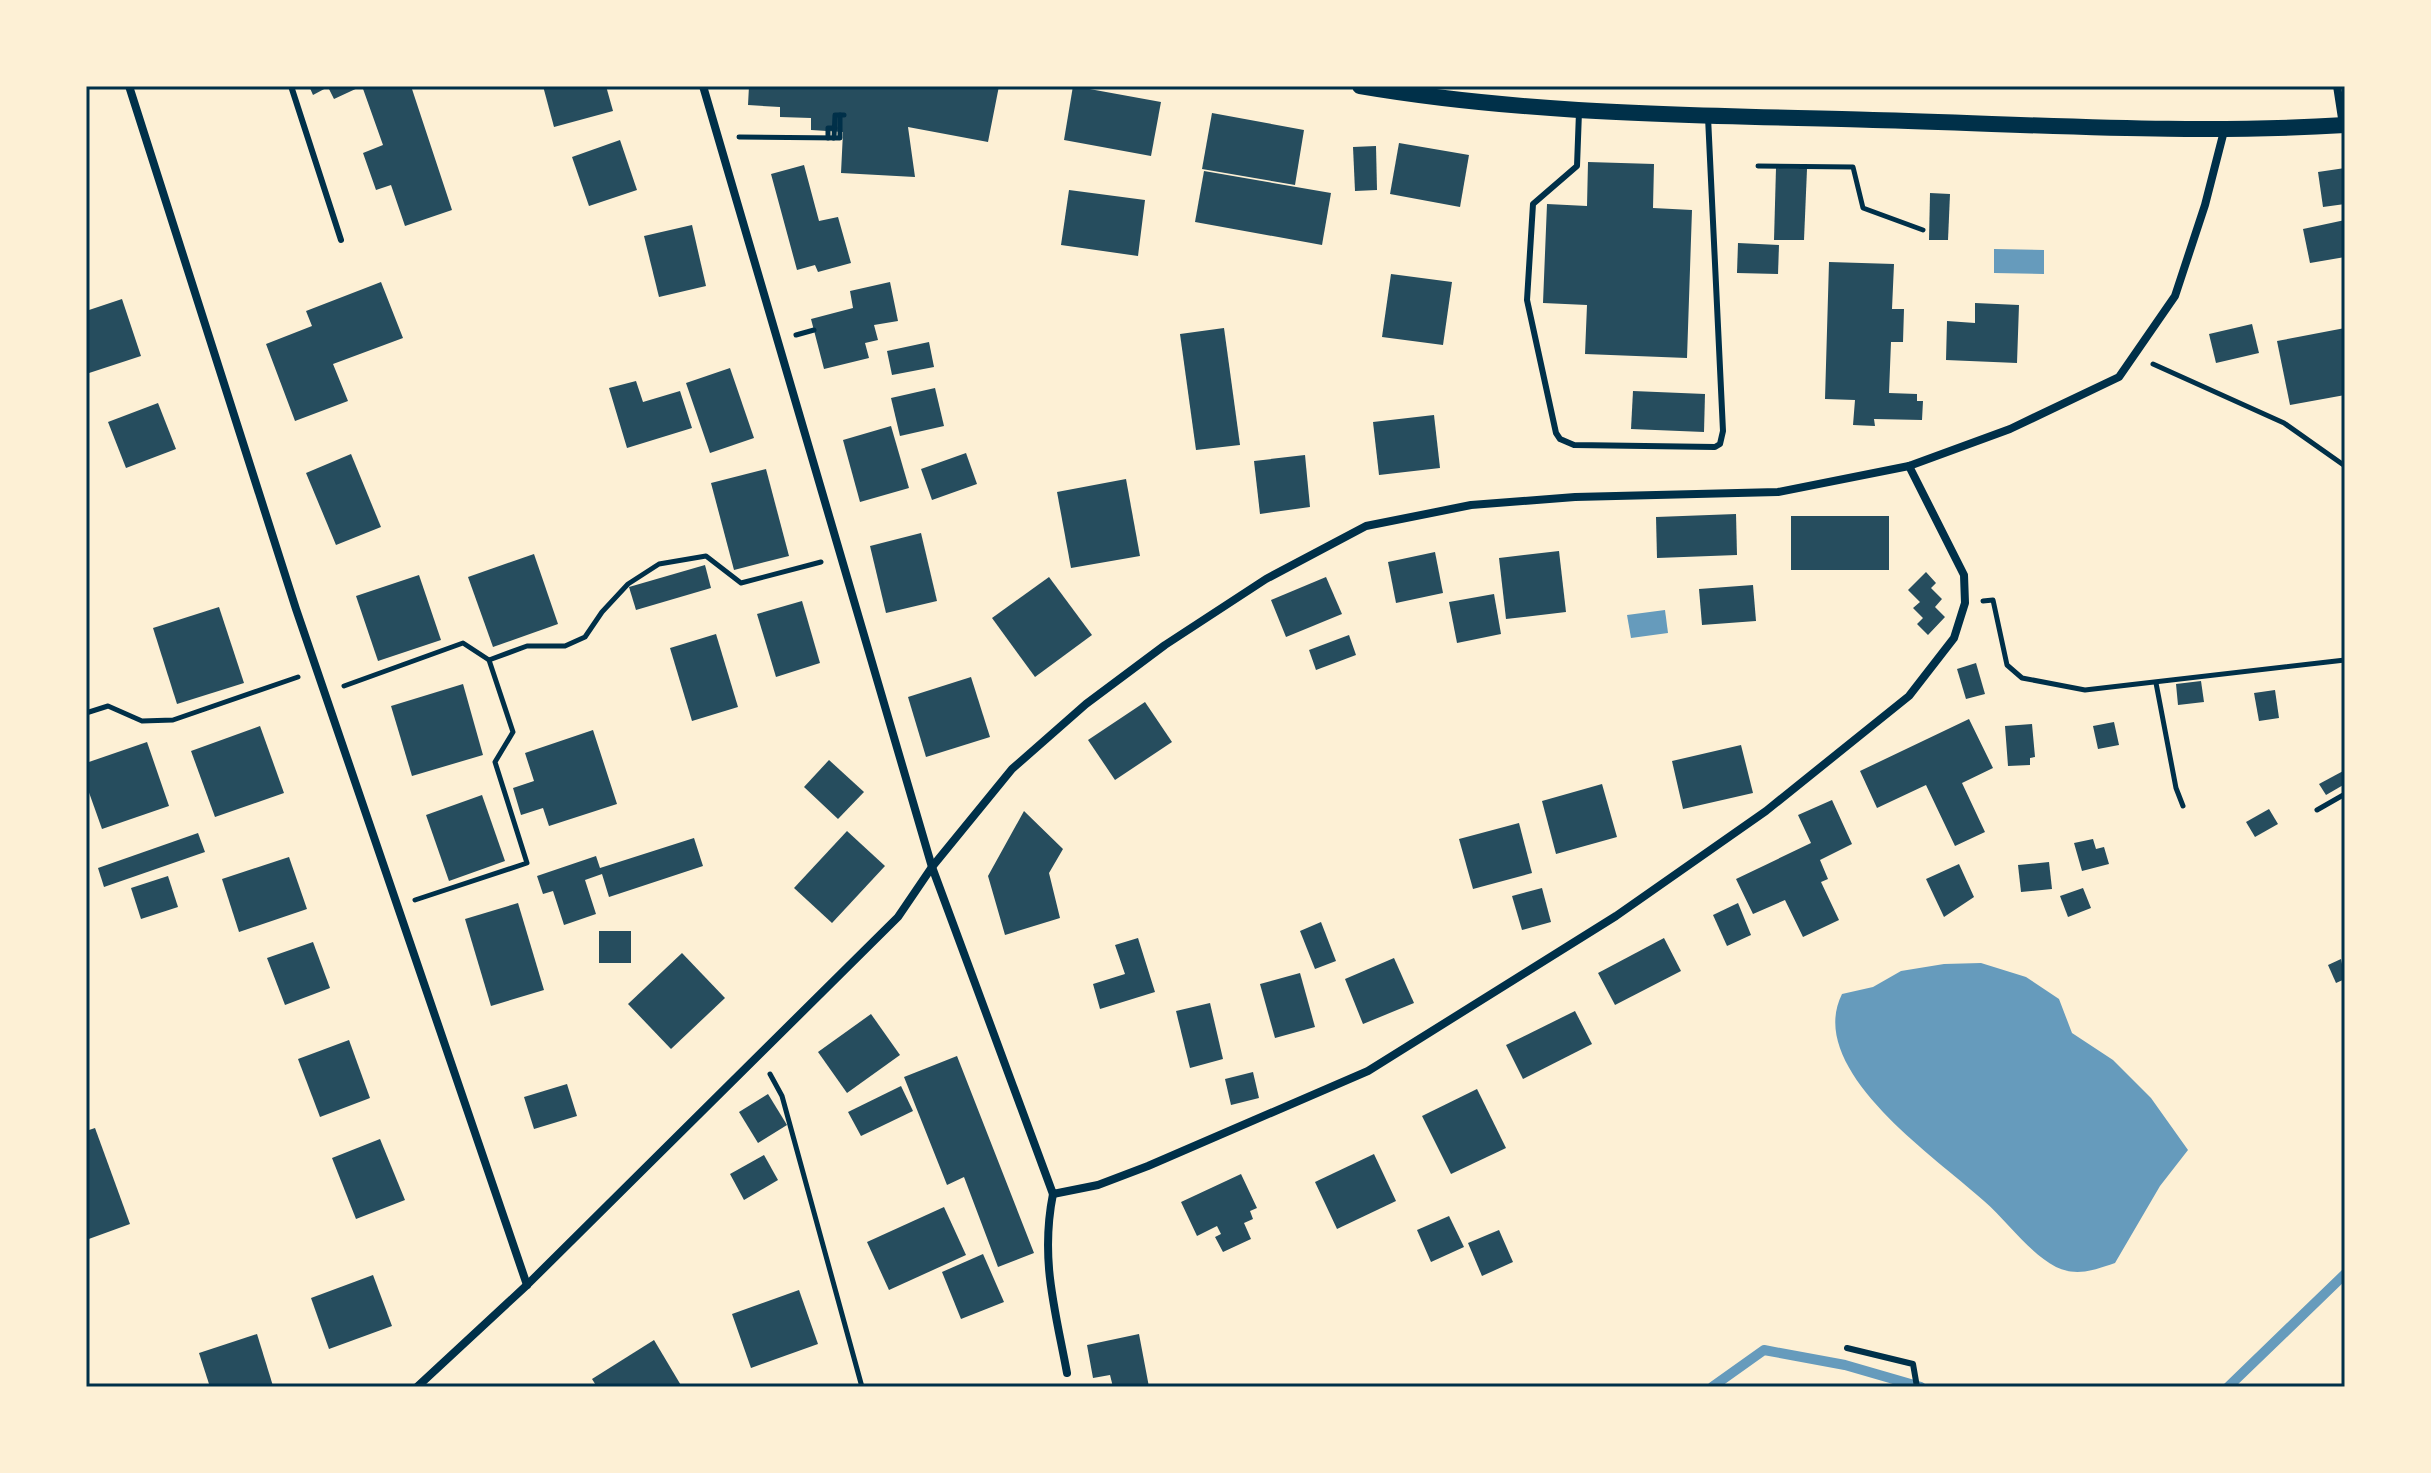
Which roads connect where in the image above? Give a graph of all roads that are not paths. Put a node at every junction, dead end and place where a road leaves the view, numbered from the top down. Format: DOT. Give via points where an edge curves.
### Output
graph roads {
  1 [pos="129,86"];
  2 [pos="291,86"];
  3 [pos="703,86"];
  4 [pos="1360,86"];
  5 [pos="2337,86"];
  6 [pos="1579,112"];
  7 [pos="1707,115"];
  8 [pos="2344,125"];
  9 [pos="2224,131"];
  10 [pos="341,240"];
  11 [pos="1909,466"];
  12 [pos="932,867"];
  13 [pos="1053,1194"];
  14 [pos="527,1285"];
  15 [pos="1847,1348"];
  16 [pos="1067,1373"];
  17 [pos="417,1387"];
  18 [pos="1917,1387"];
  1 -- 14 [label="street" via="316,671"];
  2 -- 10 [label="lane"];
  3 -- 12 [label="street"];
  4 -- 6 [label="main road"];
  5 -- 8 [label="street"];
  6 -- 7 [label="main road"];
  6 -- 7 [label="lane" via="1577,166 1533,204 1527,300 1556,433 1574,445 1720,444"];
  7 -- 9 [label="main road"];
  8 -- 9 [label="main road"];
  9 -- 11 [label="street" via="2175,296 2119,377 2010,429"];
  11 -- 12 [label="street" via="1778,492 1471,505 1366,526 1266,579 1086,704 1012,769"];
  11 -- 13 [label="street" via="1964,575 1965,603 1954,638 1909,696 1766,811 1616,916 1368,1071 1148,1166 1098,1185"];
  12 -- 13 [label="street"];
  12 -- 14 [label="street" via="898,917"];
  13 -- 16 [label="street" via="1046,1259"];
  14 -- 17 [label="street"];
  15 -- 18 [label="lane" via="1913,1364"];
}
